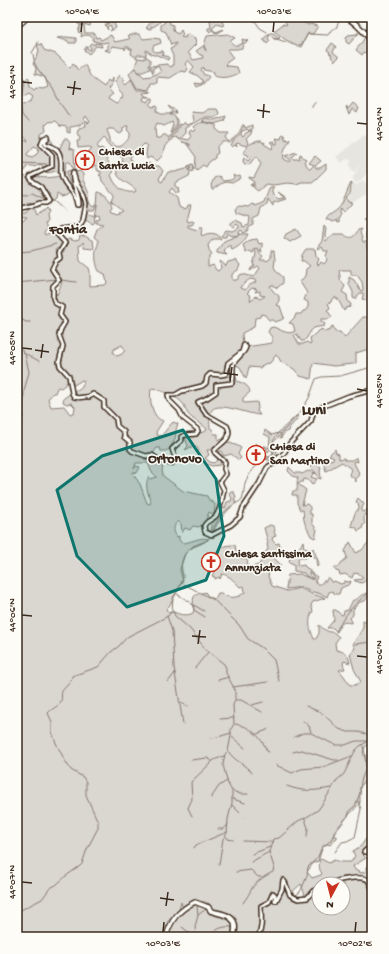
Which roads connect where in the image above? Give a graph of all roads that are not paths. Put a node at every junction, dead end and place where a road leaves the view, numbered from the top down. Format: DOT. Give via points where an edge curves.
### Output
graph roads {
  1 [pos="28,17"];
  2 [pos="346,17"];
  3 [pos="17,27"];
  4 [pos="372,40"];
  5 [pos="17,209"];
  6 [pos="372,390"];
  7 [pos="372,849"];
  8 [pos="372,852"];
  9 [pos="351,879"];
  10 [pos="372,888"];
  11 [pos="311,893"];
  12 [pos="209,907"];
  13 [pos="166,937"];
  14 [pos="235,937"];
  15 [pos="258,937"];
  1 -- 3 [label="main road"];
  2 -- 4 [label="main road"];
  5 -- 6 [label="street" via="48,201 41,186 30,179 31,176 52,166 52,155 41,144 47,137 45,143 59,153 62,176 74,193 77,204 79,205 78,194 73,184 73,172 85,197 86,206 84,220 80,226 60,229 57,232 57,236 65,244 59,253 60,258 52,269 59,280 52,288 54,302 62,307 60,315 65,322 59,336 63,346 59,363 70,378 73,396 81,398 93,394 103,400 104,408 116,418 117,427 130,442 131,450 147,456 152,455 171,464 176,460 172,450 182,437 196,434 198,429 183,418 168,395 202,386 210,374 226,374 228,363 246,346 232,368 232,382 216,385 216,392 198,402 206,414 227,426 229,431 226,441 214,451 225,462 226,474 220,482 224,490 216,516 204,525 204,531 208,534 212,535 239,519 269,466 275,463 311,421 313,411 347,396"];
  7 -- 8 [label="street" via="364,852"];
  9 -- 10 [label="street" via="368,880"];
  11 -- 15 [label="street" via="307,898 298,899 290,895 283,880 282,889 276,900 273,893 269,902 261,906 262,924"];
  12 -- 13 [label="main road" via="195,902 183,910 170,923"];
  12 -- 14 [label="main road" via="211,912 226,914 230,918 235,926"];
}
